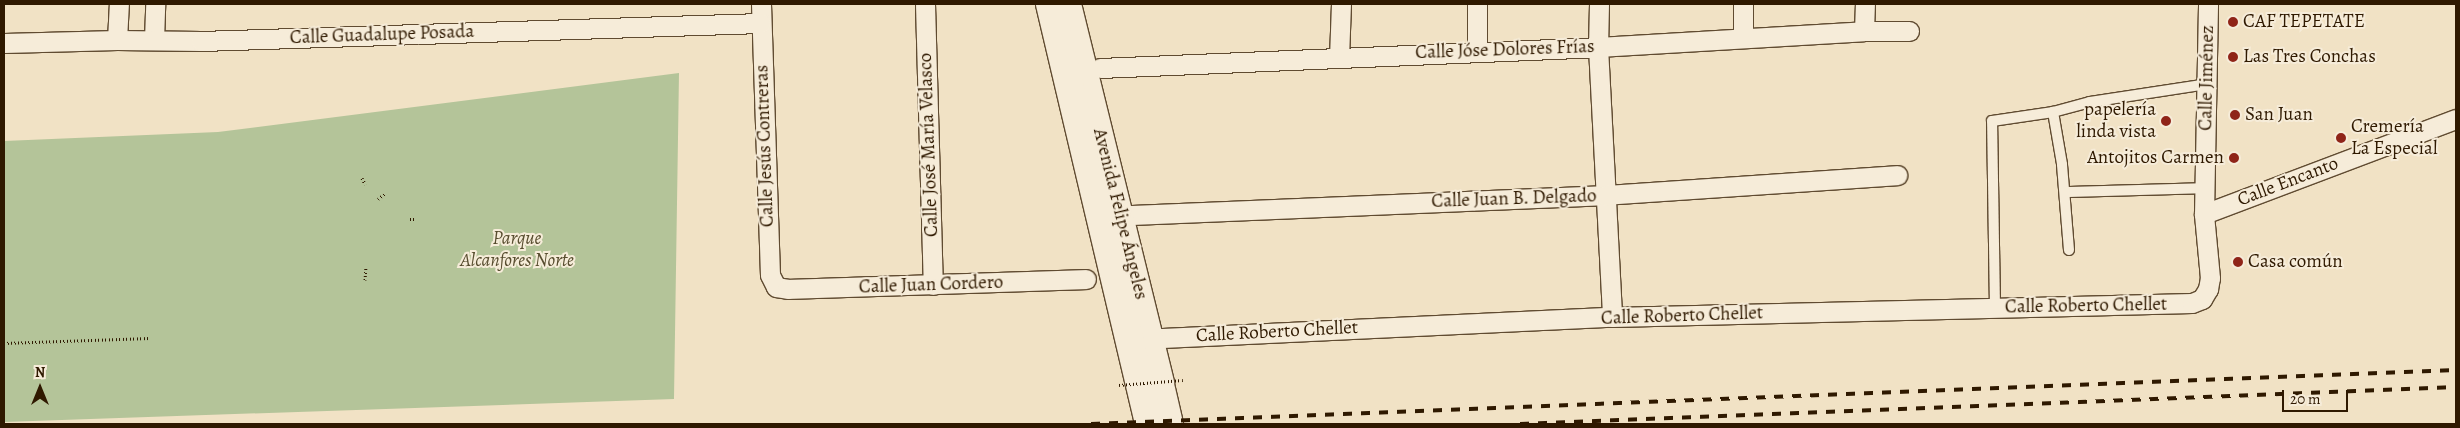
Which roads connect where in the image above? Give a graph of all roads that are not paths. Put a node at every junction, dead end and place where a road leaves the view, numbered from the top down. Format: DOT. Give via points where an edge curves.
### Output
graph roads {
  1 [pos="119,4"];
  2 [pos="155,4"];
  3 [pos="761,4"];
  4 [pos="925,4"];
  5 [pos="1050,4"];
  6 [pos="1069,4"];
  7 [pos="1341,4"];
  8 [pos="1477,4"];
  9 [pos="1599,4"];
  10 [pos="1743,4"];
  11 [pos="1865,4"];
  12 [pos="2208,4"];
  13 [pos="761,23"];
  14 [pos="1864,31"];
  15 [pos="1910,31"];
  16 [pos="1743,38"];
  17 [pos="118,40"];
  18 [pos="154,40"];
  19 [pos="4,43"];
  20 [pos="1598,46"];
  21 [pos="1476,51"];
  22 [pos="1340,58"];
  23 [pos="1100,68"];
  24 [pos="2207,84"];
  25 [pos="2053,112"];
  26 [pos="2456,119"];
  27 [pos="1898,174"];
  28 [pos="2205,188"];
  29 [pos="2065,192"];
  30 [pos="1605,195"];
  31 [pos="2204,214"];
  32 [pos="1129,215"];
  33 [pos="2069,250"];
  34 [pos="1086,279"];
  35 [pos="933,285"];
  36 [pos="776,287"];
  37 [pos="2202,299"];
  38 [pos="1995,308"];
  39 [pos="1612,317"];
  40 [pos="1161,338"];
  41 [pos="1149,424"];
  42 [pos="1171,424"];
  1 -- 17 [label="street"];
  2 -- 18 [label="street"];
  3 -- 13 [label="street, Calle Jesús Contreras"];
  4 -- 35 [label="street, Calle José María Velasco"];
  5 -- 41 [label="main road, Avenida Felipe Ángeles"];
  6 -- 42 [label="street, Avenida Felipe Ángeles" via="1169,384"];
  7 -- 22 [label="street"];
  8 -- 21 [label="street"];
  9 -- 20 [label="street"];
  10 -- 16 [label="street"];
  11 -- 14 [label="street"];
  12 -- 24 [label="street, Calle Jiménez"];
  13 -- 18 [label="street, Calle Guadalupe Posada"];
  13 -- 36 [label="street, Calle Jesús Contreras" via="770,275"];
  14 -- 15 [label="street, Calle Jóse Dolores Frías"];
  14 -- 16 [label="street, Calle Jóse Dolores Frías"];
  16 -- 20 [label="street, Calle Jóse Dolores Frías"];
  17 -- 18 [label="street, Calle Guadalupe Posada"];
  17 -- 19 [label="street, Calle Guadalupe Posada"];
  20 -- 21 [label="street, Calle Jóse Dolores Frías"];
  20 -- 30 [label="street"];
  21 -- 22 [label="street, Calle Jóse Dolores Frías"];
  22 -- 23 [label="street, Calle Jóse Dolores Frías"];
  24 -- 25 [label="lane" via="2090,102"];
  24 -- 28 [label="street, Calle Jiménez"];
  25 -- 29 [label="lane"];
  25 -- 38 [label="lane" via="1992,121"];
  26 -- 31 [label="street, Calle Encanto"];
  27 -- 30 [label="street, Calle Juan B. Delgado"];
  28 -- 29 [label="lane"];
  28 -- 31 [label="street, Calle Jiménez"];
  29 -- 33 [label="lane"];
  30 -- 32 [label="street, Calle Juan B. Delgado"];
  30 -- 39 [label="street"];
  31 -- 37 [label="street, Calle Jiménez" via="2210,278"];
  34 -- 35 [label="street, Calle Juan Cordero"];
  35 -- 36 [label="street, Calle Juan Cordero"];
  37 -- 38 [label="street, Calle Roberto Chellet" via="2192,303"];
  38 -- 39 [label="street, Calle Roberto Chellet"];
  39 -- 40 [label="street, Calle Roberto Chellet"];
}
